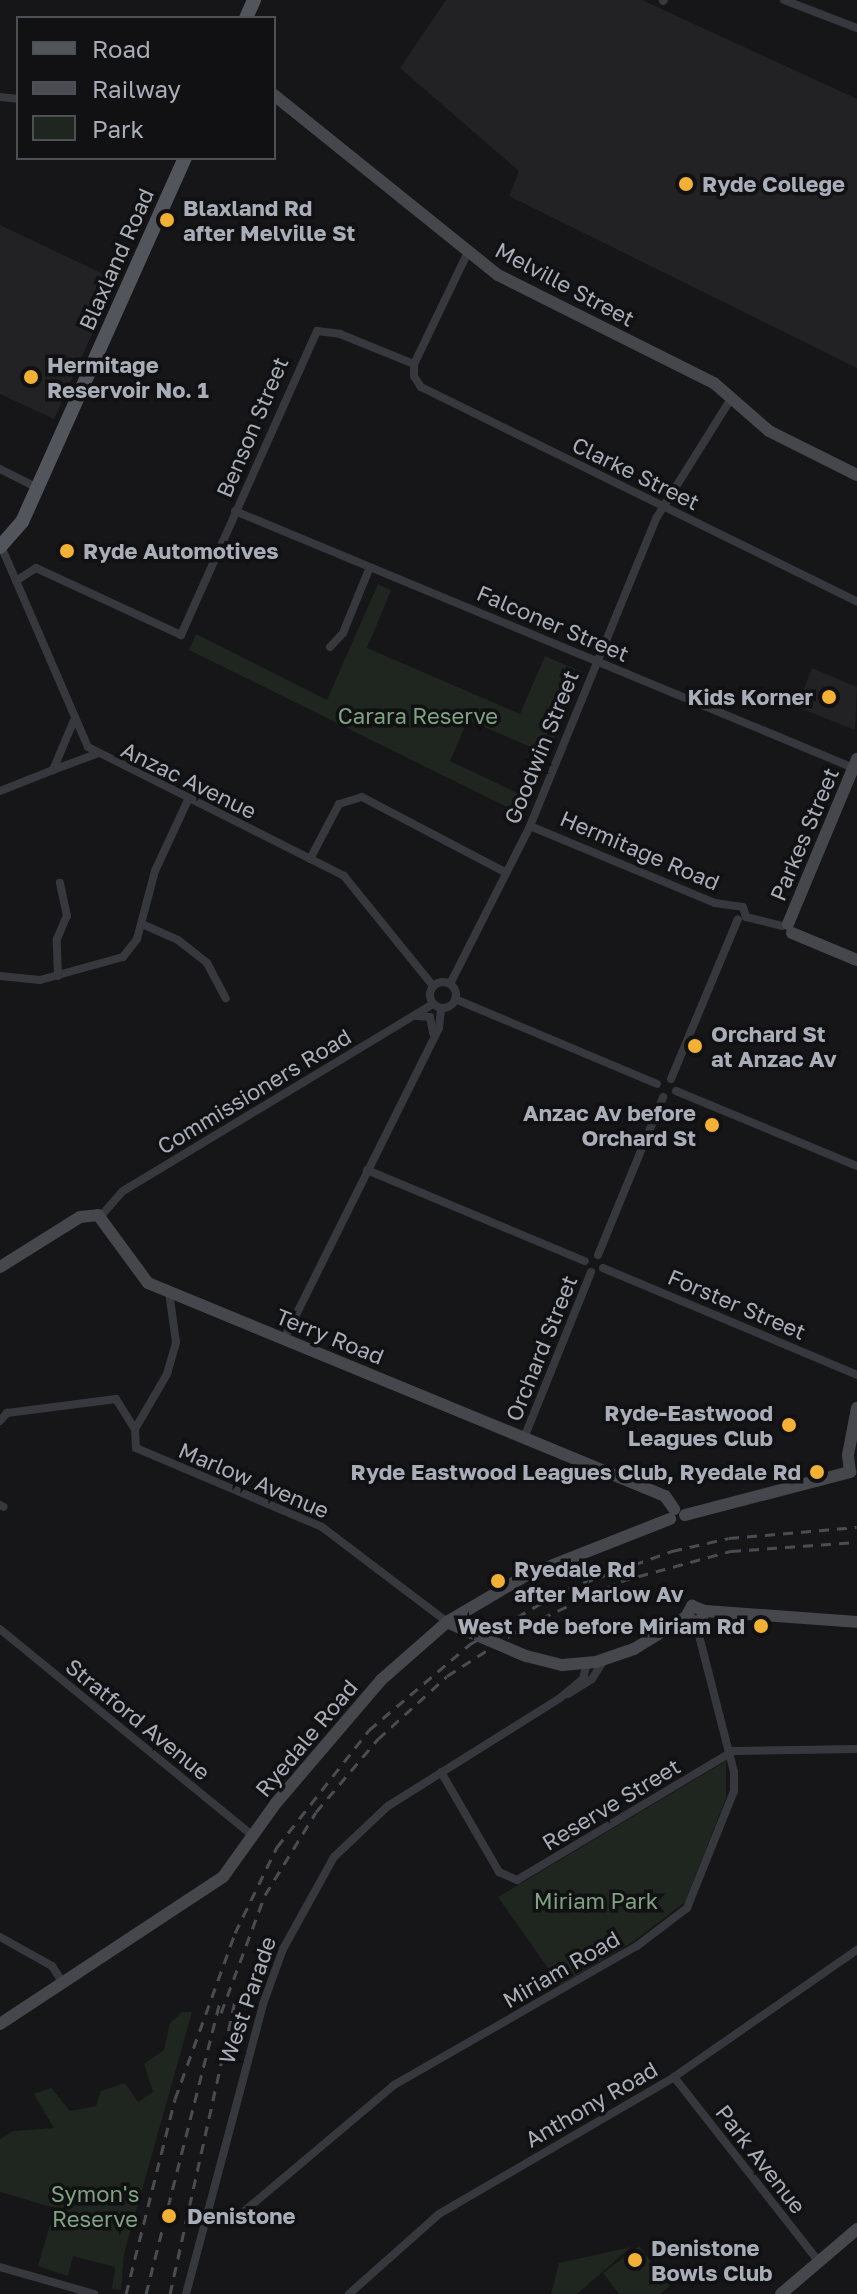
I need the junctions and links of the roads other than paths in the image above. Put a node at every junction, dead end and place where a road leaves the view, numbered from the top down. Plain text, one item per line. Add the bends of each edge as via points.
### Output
1 (784, 0) edge
2 (857, 28) edge
3 (276, 97) edge
4 (184, 160) edge
5 (468, 252) junction
6 (414, 364) junction
7 (732, 397) junction
8 (0, 469) edge
9 (857, 475) edge
10 (38, 488) junction
11 (664, 507) junction
12 (235, 511) junction
13 (1, 547) edge
14 (370, 567) junction
15 (16, 581) junction
16 (857, 602) edge
17 (330, 647) dead end
18 (596, 661) junction
19 (74, 720) junction
20 (96, 754) junction
21 (856, 765) edge
22 (53, 770) junction
23 (0, 791) edge
24 (188, 800) junction
25 (530, 826) junction
26 (310, 859) junction
27 (505, 872) junction
28 (60, 883) dead end
29 (740, 915) junction
30 (142, 924) junction
31 (787, 928) junction
32 (857, 960) edge
33 (0, 976) edge
34 (58, 976) junction
35 (450, 984) junction
36 (433, 986) junction
37 (226, 998) dead end
38 (455, 999) junction
39 (437, 1006) junction
40 (416, 1016) junction
41 (429, 1045) junction
42 (671, 1079) junction
43 (657, 1084) junction
44 (676, 1091) junction
45 (663, 1097) junction
46 (857, 1166) edge
47 (367, 1170) junction
48 (101, 1216) junction
49 (598, 1255) junction
50 (585, 1261) junction
51 (0, 1267) edge
52 (603, 1268) junction
53 (591, 1272) junction
54 (169, 1292) junction
55 (284, 1339) junction
56 (857, 1375) edge
57 (857, 1408) edge
58 (0, 1421) edge
59 (135, 1429) junction
60 (524, 1438) junction
61 (854, 1471) edge
62 (676, 1515) junction
63 (471, 1606) junction
64 (691, 1621) junction
65 (447, 1622) junction
66 (857, 1622) edge
67 (0, 1629) edge
68 (472, 1633) junction
69 (596, 1662) junction
70 (560, 1698) junction
71 (857, 1749) edge
72 (728, 1752) junction
73 (441, 1772) junction
74 (254, 1837) junction
75 (0, 1937) edge
76 (857, 1950) edge
77 (63, 1983) junction
78 (0, 2024) edge
79 (674, 2077) junction
80 (209, 2221) junction
81 (857, 2229) edge
82 (821, 2263) junction
83 (0, 2267) edge
84 (94, 2294) edge
85 (186, 2294) edge
86 (349, 2294) edge
87 (781, 2294) edge

1 - 2 street
3 - 5 street, Melville Street
4 - 10 main road, Blaxland Road
5 - 6 street
5 - 7 street, Melville Street via 498,275 714,383
6 - 11 street, Clarke Street via 421,387
6 - 12 street, Benson Street via 340,334 317,331
7 - 9 street, Melville Street via 769,431
7 - 11 street, Goodwin Street
8 - 10 street
10 - 13 main road, Blaxland Road via 22,522
11 - 16 street, Clarke Street
11 - 18 street, Goodwin Street
12 - 14 street, Falconer Street
12 - 15 street, Benson Street via 181,635 36,568
13 - 15 street, Anzac Avenue
14 - 17 street via 343,633
14 - 18 street, Falconer Street
15 - 19 street, Anzac Avenue
18 - 21 street, Falconer Street
18 - 25 street, Goodwin Street
19 - 20 street, Anzac Avenue
19 - 22 street
20 - 22 street
20 - 24 street, Anzac Avenue
21 - 31 street, Parkes Street
22 - 23 street
24 - 26 street, Anzac Avenue
24 - 30 street via 155,871
25 - 27 street, Goodwin Street
25 - 29 street, Hermitage Road
26 - 27 street via 339,804 362,797
26 - 36 street, Anzac Avenue via 354,882
27 - 35 street, Goodwin Street
28 - 34 street via 67,916 57,939
29 - 31 street, Hermitage Road
29 - 42 street
30 - 34 street via 123,957
30 - 37 street via 178,940 207,963
31 - 32 street, Hermitage Road
33 - 34 street
35 - 36 street
35 - 38 street
36 - 39 street
38 - 39 street, Commissioners Road
38 - 43 street
39 - 40 street, Commissioners Road
39 - 41 street via 439,1028
40 - 41 street via 427,1015 434,1022
40 - 48 street, Commissioners Road via 123,1191
41 - 47 street
42 - 43 street
42 - 44 street
43 - 45 street
44 - 45 street
44 - 46 street
45 - 49 street, Orchard Street
47 - 50 street
47 - 55 street
48 - 51 street via 80,1217
48 - 54 street, Terry Road via 138,1273
49 - 50 street
49 - 52 street
50 - 53 street
52 - 53 street
52 - 56 street, Forster Street
53 - 60 street, Orchard Street
54 - 55 street, Terry Road
54 - 59 street via 176,1342 167,1374
55 - 60 street, Terry Road
57 - 61 street
58 - 59 street, Marlow Avenue via 7,1413 106,1396 126,1410
59 - 65 street, Marlow Avenue via 136,1448 322,1527
60 - 62 street, Terry Road via 665,1496
61 - 62 street, Ryedale Road
62 - 63 street, Ryedale Road via 556,1562
63 - 65 street, Ryedale Road
63 - 68 street
64 - 66 street, West Parade via 692,1606
64 - 69 street, West Parade
64 - 72 street, Miriam Road
65 - 68 street, Marlow Avenue
65 - 74 street, Ryedale Road via 381,1680 276,1803
67 - 74 street, Stratford Avenue
68 - 69 street, Marlow Avenue, bridge via 554,1664
69 - 70 street, West Parade
69 - 70 street, West Parade via 586,1685
70 - 73 street, West Parade
71 - 72 street, Reserve Street via 749,1747
72 - 73 street, Reserve Street via 517,1880 499,1872
72 - 80 street, Miriam Road via 734,1791 687,1908 637,1946 394,2085 235,2219
73 - 80 street, West Parade via 362,1826 334,1857 283,1949 245,2066
74 - 77 street, Ryedale Road via 210,1889
75 - 77 street via 52,1966
76 - 79 street, Anthony Road
77 - 78 street, Ryedale Road
79 - 82 street, Park Avenue
79 - 86 street, Anthony Road via 439,2214
80 - 85 street, West Parade
81 - 82 street
82 - 87 street
83 - 84 street

